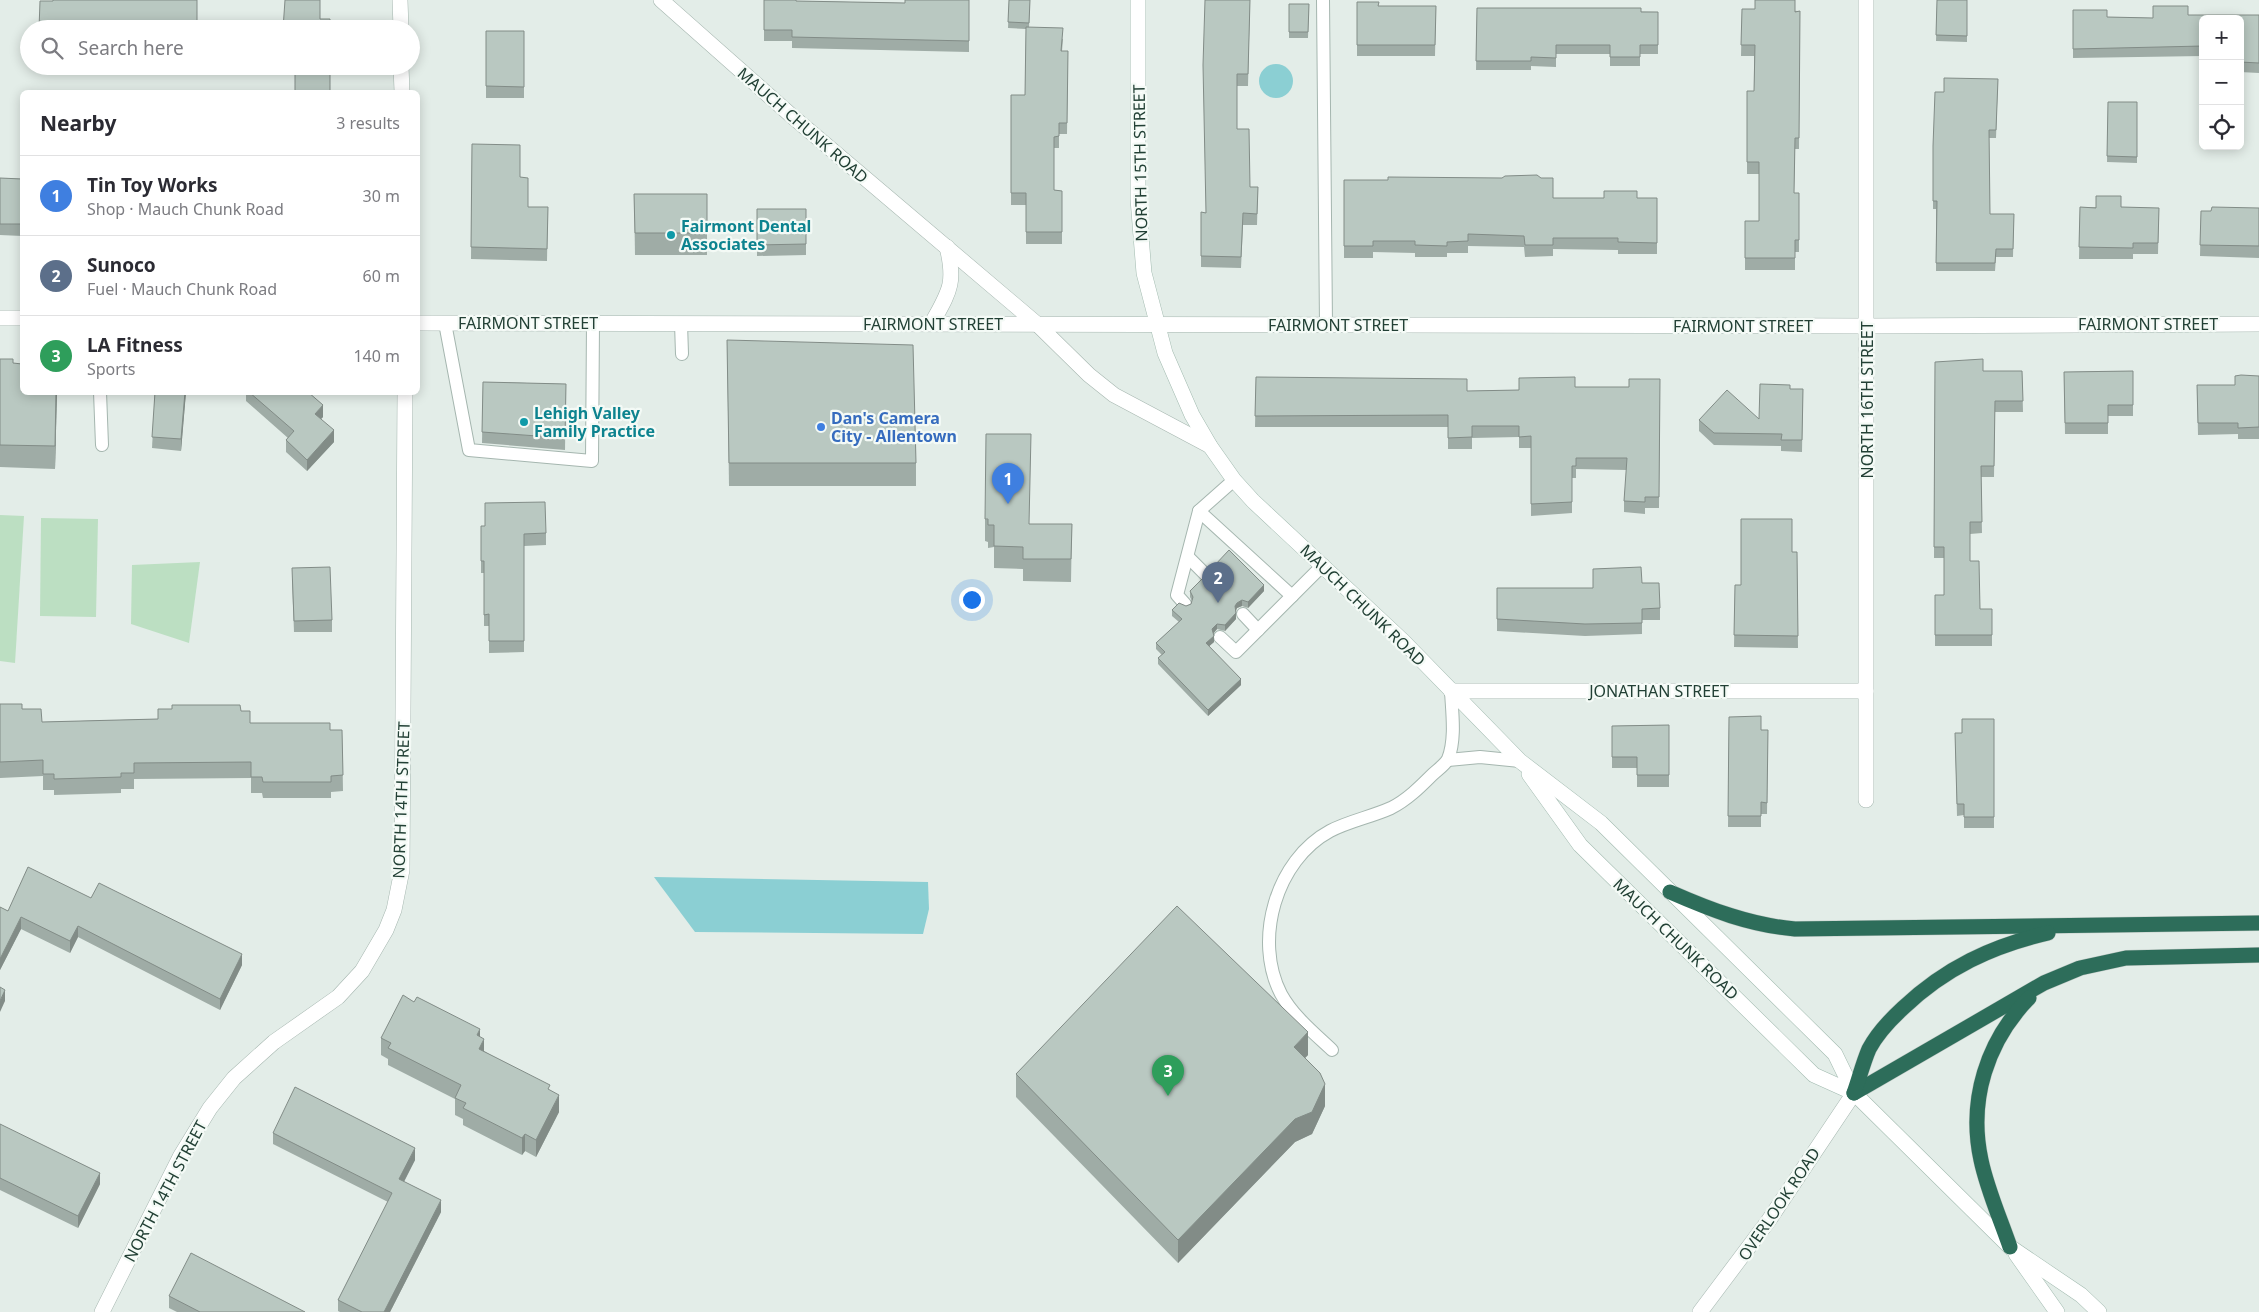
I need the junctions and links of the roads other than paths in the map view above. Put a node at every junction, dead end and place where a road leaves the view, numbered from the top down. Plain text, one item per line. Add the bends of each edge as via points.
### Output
1 (400, 0) edge
2 (661, 0) edge
3 (1138, 0) edge
4 (1323, 0) edge
5 (1866, 0) edge
6 (401, 20) edge
7 (401, 75) edge
8 (402, 90) edge
9 (947, 247) junction
10 (0, 318) edge
11 (20, 318) edge
12 (420, 323) edge
13 (445, 323) junction
14 (593, 323) junction
15 (681, 323) junction
16 (932, 323) junction
17 (1037, 324) junction
18 (1156, 324) junction
19 (2259, 324) edge
20 (1326, 325) junction
21 (1867, 326) junction
22 (682, 354) dead end
23 (100, 395) edge
24 (405, 395) edge
25 (102, 445) dead end
26 (1210, 446) junction
27 (1234, 480) junction
28 (1199, 511) junction
29 (1188, 557) junction
30 (1323, 565) junction
31 (1209, 578) edge
32 (1292, 596) junction
33 (1185, 604) edge
34 (1243, 614) dead end
35 (1258, 630) junction
36 (1220, 637) dead end
37 (1451, 691) junction
38 (1866, 691) junction
39 (1448, 760) junction
40 (1520, 761) junction
41 (1866, 800) dead end
42 (1670, 892) junction
43 (2259, 923) edge
44 (2076, 926) junction
45 (2259, 955) edge
46 (2044, 983) junction
47 (1332, 1050) dead end
48 (1854, 1093) junction
49 (2010, 1247) junction
50 (102, 1312) edge
51 (1700, 1312) edge
52 (2056, 1312) edge
53 (2099, 1312) edge

1 - 6 street
2 - 9 street, MAUCH CHUNK ROAD
3 - 18 street, NORTH 15TH STREET via 1138,199 1144,273
4 - 20 lane
5 - 21 street, NORTH 16TH STREET
7 - 8 street
9 - 16 street via 952,270 950,287
9 - 17 street, MAUCH CHUNK ROAD
10 - 11 street
12 - 13 street, FAIRMONT STREET
13 - 14 street, FAIRMONT STREET
13 - 14 lane via 469,450 592,461
14 - 15 street, FAIRMONT STREET
15 - 16 street, FAIRMONT STREET
15 - 22 lane
16 - 17 street, FAIRMONT STREET
17 - 18 street, FAIRMONT STREET
17 - 26 street, MAUCH CHUNK ROAD via 1114,395
18 - 20 street, FAIRMONT STREET
18 - 26 street, MAUCH CHUNK ROAD via 1177,383
19 - 21 street, FAIRMONT STREET
20 - 21 street, FAIRMONT STREET
21 - 38 street, NORTH 16TH STREET
23 - 25 lane
24 - 50 street, NORTH 14TH STREET via 402,870 394,910 362,972 338,997 274,1042 234,1078 210,1108 180,1157
26 - 27 street, MAUCH CHUNK ROAD
27 - 28 lane
27 - 30 street, MAUCH CHUNK ROAD
28 - 29 lane
28 - 32 lane
29 - 31 lane
29 - 33 lane via 1177,595
30 - 32 lane
30 - 37 street, MAUCH CHUNK ROAD
32 - 35 lane
34 - 35 lane
35 - 36 lane via 1236,652
37 - 38 street, JONATHAN STREET
37 - 39 lane via 1452,730
37 - 40 street, MAUCH CHUNK ROAD
38 - 41 street, NORTH 16TH STREET
39 - 40 lane via 1480,757
39 - 47 lane via 1406,799 1329,831 1313,843 1288,872 1280,890 1268,934 1273,976 1291,1010
40 - 42 street, MAUCH CHUNK ROAD via 1601,823
40 - 48 street, MAUCH CHUNK ROAD via 1580,845 1814,1075
42 - 44 highway via 1728,916 1772,927 1818,930
42 - 48 street, MAUCH CHUNK ROAD via 1836,1054
43 - 44 highway
44 - 48 highway via 2004,945 1955,966 1935,980 1882,1030 1870,1049
45 - 46 highway via 2126,958 2080,968
46 - 48 highway
46 - 49 highway via 2019,1009 1994,1047 1981,1083 1976,1115 1981,1160
48 - 49 street, MAUCH CHUNK ROAD
48 - 51 street, OVERLOOK ROAD via 1769,1220
49 - 52 street, MAUCH CHUNK ROAD
49 - 53 street, MAUCH CHUNK ROAD via 2081,1295

